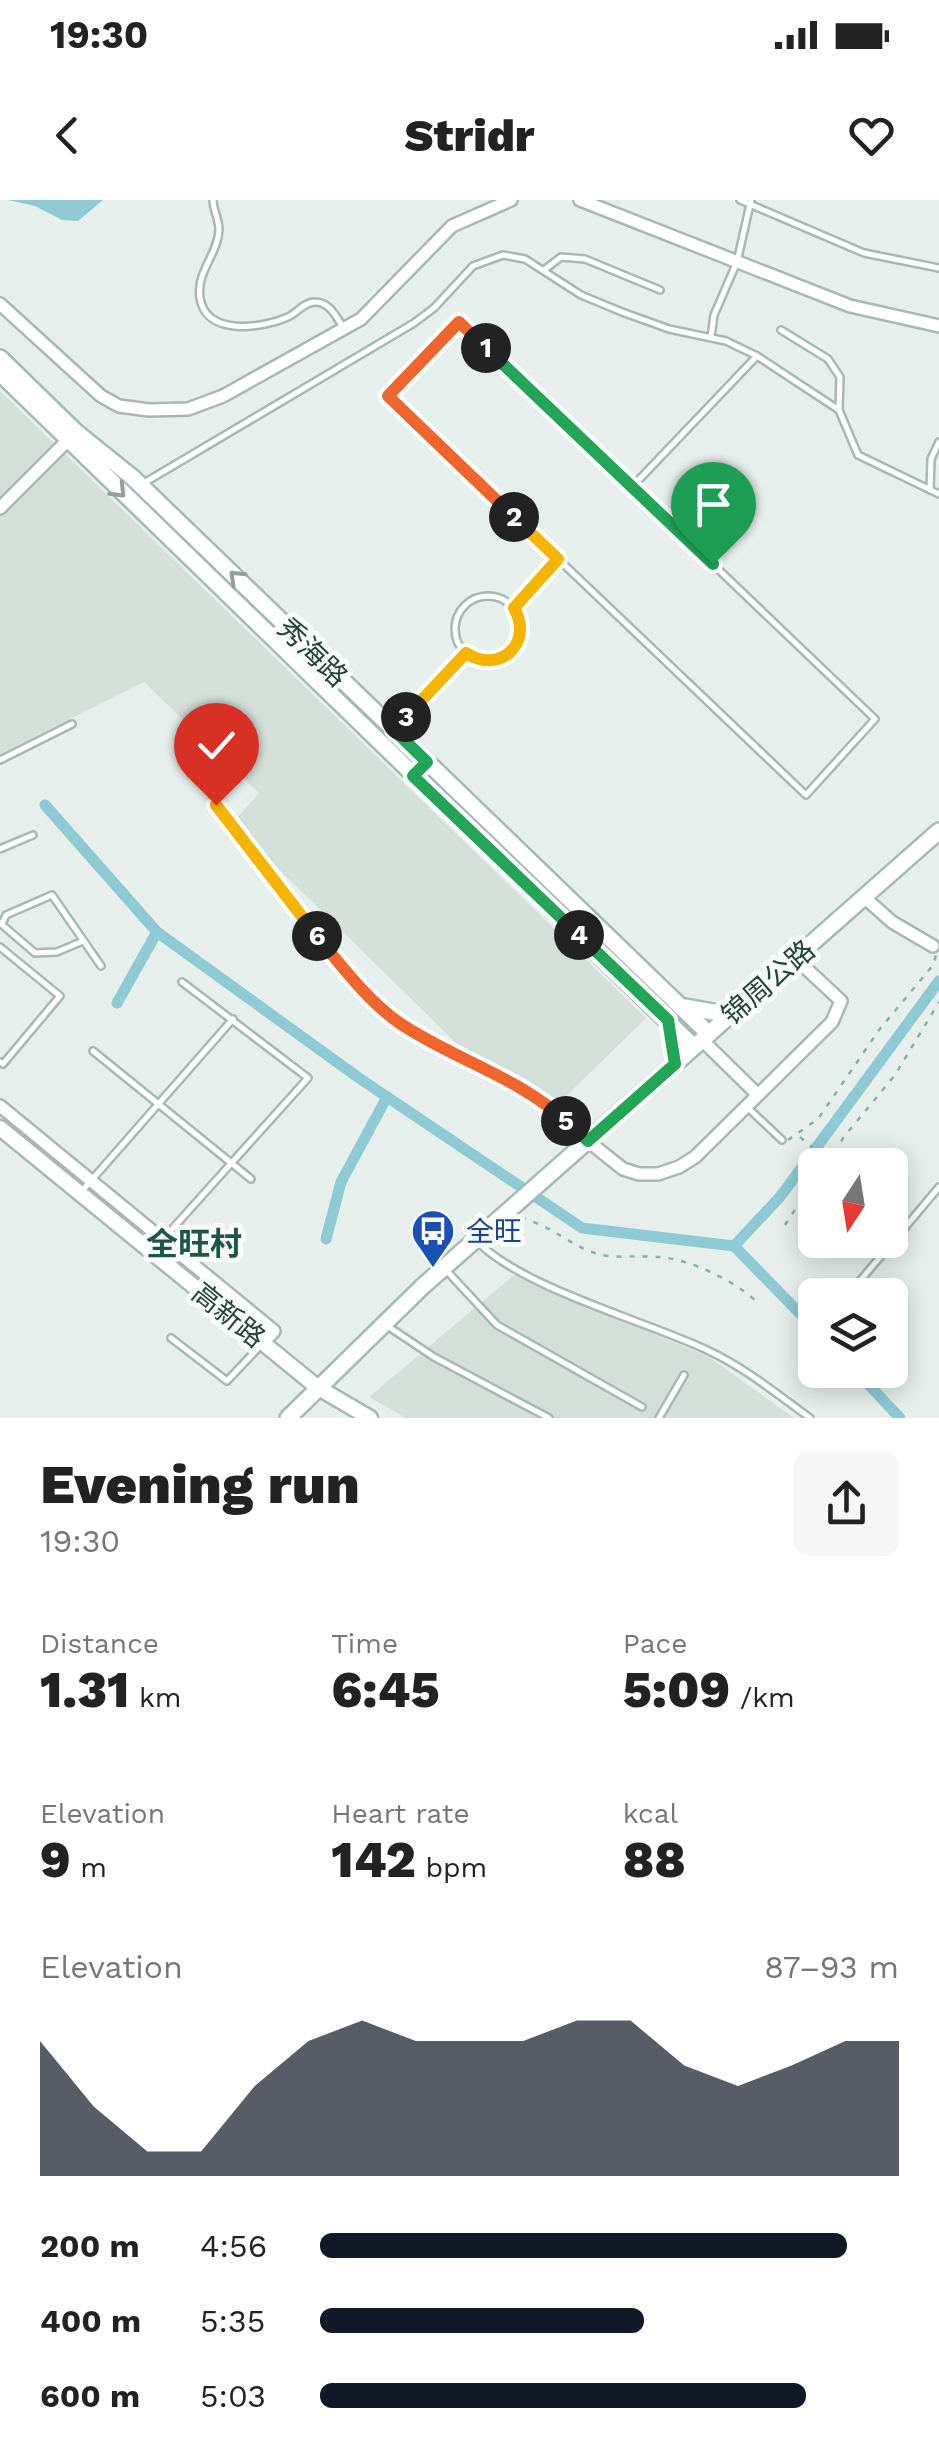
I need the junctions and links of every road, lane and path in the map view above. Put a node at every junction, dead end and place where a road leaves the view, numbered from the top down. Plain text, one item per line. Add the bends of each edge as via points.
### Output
1 (213, 200) edge
2 (512, 200) edge
3 (580, 200) edge
4 (740, 200) edge
5 (750, 202) edge
6 (737, 262) junction
7 (939, 268) edge
8 (544, 270) junction
9 (660, 290) dead end
10 (0, 304) edge
11 (939, 326) edge
12 (344, 329) junction
13 (781, 330) dead end
14 (711, 338) junction
15 (757, 356) junction
16 (0, 358) edge
17 (0, 373) edge
18 (839, 410) junction
19 (71, 436) junction
20 (939, 442) edge
21 (140, 485) junction
22 (632, 487) junction
23 (930, 490) junction
24 (939, 494) edge
25 (0, 508) edge
26 (558, 559) junction
27 (514, 608) junction
28 (466, 653) junction
29 (72, 724) dead end
30 (394, 730) junction
31 (191, 746) dead end
32 (0, 760) edge
33 (427, 762) junction
34 (413, 776) junction
35 (939, 831) edge
36 (33, 836) dead end
37 (0, 849) edge
38 (864, 897) junction
39 (1, 923) edge
40 (83, 941) junction
41 (933, 946) joint
42 (0, 948) edge
43 (795, 958) junction
44 (101, 966) dead end
45 (182, 982) dead end
46 (939, 1002) edge
47 (677, 1004) junction
48 (730, 1015) junction
49 (234, 1020) junction
50 (668, 1020) junction
51 (701, 1041) junction
52 (93, 1051) dead end
53 (0, 1062) edge
54 (675, 1064) junction
55 (758, 1095) junction
56 (159, 1104) junction
57 (0, 1106) edge
58 (746, 1107) junction
59 (0, 1128) edge
60 (799, 1136) junction
61 (782, 1140) joint
62 (588, 1141) junction
63 (813, 1148) edge
64 (839, 1148) edge
65 (232, 1163) junction
66 (251, 1179) dead end
67 (92, 1180) junction
68 (939, 1188) edge
69 (80, 1194) junction
70 (798, 1205) edge
71 (508, 1211) junction
72 (908, 1224) edge
73 (785, 1225) dead end
74 (164, 1238) junction
75 (476, 1240) junction
76 (880, 1258) edge
77 (444, 1268) junction
78 (862, 1278) edge
79 (757, 1302) dead end
80 (382, 1322) junction
81 (172, 1338) dead end
82 (263, 1343) junction
83 (684, 1376) dead end
84 (317, 1387) junction
85 (642, 1407) dead end
86 (288, 1418) edge
87 (370, 1418) edge
88 (549, 1418) edge
89 (659, 1418) edge
90 (810, 1418) edge

1 - 12 lane via 219,231 200,299 208,314 245,327 292,316 317,302
2 - 12 street via 452,226 383,301
3 - 6 street
4 - 5 lane
5 - 6 lane
5 - 7 lane via 864,252
6 - 11 street via 850,306
6 - 14 lane
8 - 9 lane via 561,257 586,258
8 - 14 lane via 622,312
8 - 21 lane via 503,256 473,266 414,323
10 - 12 street via 101,396 150,410 188,409 224,396
13 - 18 lane via 828,360 840,377
14 - 15 lane
15 - 18 lane
15 - 22 lane
16 - 19 main road, 秀海路
17 - 19 main road, 秀海路
18 - 23 lane via 858,455
19 - 21 main road, 秀海路
19 - 25 street
19 -> 34 main road, 秀海路
20 - 23 lane
30 -> 21 main road, 秀海路
22 - 26 lane via 459,322 388,396
22 - 26 lane via 874,719 806,795
23 - 24 lane
26 - 27 lane
27 - 28 lane via 522,628 515,649 486,662
27 - 28 lane via 496,596 465,604 455,634
28 - 30 lane
29 - 32 lane
30 - 33 main road, 秀海路
31 - 62 lane via 238,838 393,1018 534,1096
33 - 34 street
33 - 47 main road, 秀海路
34 - 50 main road, 秀海路
35 - 38 main road, 锦周公路
36 - 37 lane
38 - 41 street
38 - 43 main road, 锦周公路
39 - 40 lane via 36,953
39 - 40 lane via 52,896
40 - 44 lane
41 - 60 path via 934,964
42 - 53 lane via 60,996
43 - 48 main road, 锦周公路
43 - 55 street via 841,1001 832,1022
45 - 49 lane
46 - 64 path
47 - 48 main road
47 - 51 main road, 秀海路
48 - 51 main road, 锦周公路
49 - 56 lane
49 - 65 lane via 308,1078
50 - 51 main road, 秀海路
50 - 54 main road
51 - 54 main road, 锦周公路
51 - 55 street
52 - 56 lane
54 - 62 main road, 锦周公路
55 - 58 street
56 - 65 lane
56 - 67 lane
57 - 67 street
58 - 61 lane
58 - 62 street via 695,1157 658,1174 623,1169
59 - 69 street, 高新路
60 - 61 path
60 - 63 path
62 - 71 main road, 锦周公路
65 - 66 lane
65 - 74 lane
67 - 69 lane
67 - 74 street
68 - 72 lane
69 - 82 street, 高新路
70 - 73 path
71 - 75 main road, 锦周公路
71 - 79 path via 602,1256 689,1264
74 - 82 street via 274,1331
75 - 77 main road, 锦周公路
75 - 90 lane via 507,1267 711,1352
76 - 78 lane
77 - 80 main road, 锦周公路
77 - 85 lane via 496,1324
80 - 84 main road, 锦周公路
80 - 88 lane via 434,1358
81 - 82 lane via 227,1381
82 - 84 street, 高新路
83 - 89 lane
84 - 86 main road, 锦周公路
84 - 87 street, 高新路

